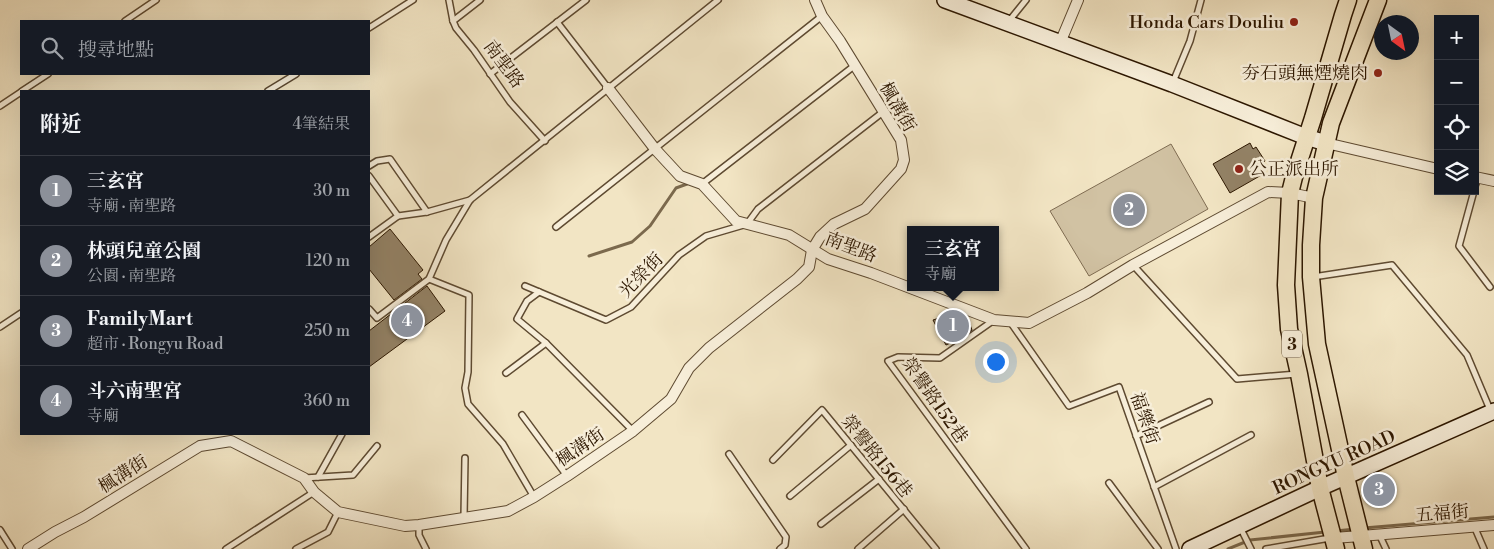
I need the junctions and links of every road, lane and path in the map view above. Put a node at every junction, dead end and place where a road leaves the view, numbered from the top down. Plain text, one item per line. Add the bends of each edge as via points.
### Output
1 (156, 0) edge
2 (414, 0) edge
3 (449, 0) edge
4 (480, 0) edge
5 (586, 0) edge
6 (718, 0) edge
7 (815, 0) edge
8 (945, 0) edge
9 (1026, 0) edge
10 (1078, 0) edge
11 (1201, 0) edge
12 (1348, 0) edge
13 (1378, 0) edge
14 (822, 16) junction
15 (126, 20) edge
16 (453, 21) junction
17 (557, 22) junction
18 (1006, 24) junction
19 (370, 27) edge
20 (1060, 43) junction
21 (854, 66) junction
22 (490, 74) junction
23 (47, 75) edge
24 (294, 75) edge
25 (1172, 84) junction
26 (608, 88) junction
27 (25, 90) edge
28 (270, 90) edge
29 (20, 93) edge
30 (0, 106) edge
31 (883, 112) junction
32 (1306, 137) junction
33 (544, 141) junction
34 (1326, 143) junction
35 (655, 149) junction
36 (370, 165) edge
37 (1434, 168) edge
38 (370, 177) edge
39 (1479, 181) edge
40 (1494, 181) edge
41 (702, 184) junction
42 (1290, 194) junction
43 (1473, 195) edge
44 (1314, 198) junction
45 (470, 200) junction
46 (427, 212) junction
47 (398, 216) junction
48 (747, 224) junction
49 (556, 227) dead end
50 (370, 237) edge
51 (812, 250) junction
52 (1133, 265) junction
53 (1312, 277) junction
54 (428, 279) junction
55 (525, 286) dead end
56 (907, 287) edge
57 (1490, 287) dead end
58 (918, 291) edge
59 (539, 292) junction
60 (370, 309) edge
61 (20, 314) edge
62 (994, 320) junction
63 (1010, 321) junction
64 (0, 327) edge
65 (546, 343) junction
66 (506, 373) dead end
67 (1299, 374) junction
68 (1209, 402) dead end
69 (1493, 411) edge
70 (522, 415) dead end
71 (633, 431) junction
72 (341, 435) edge
73 (1251, 435) dead end
74 (1136, 436) junction
75 (233, 438) edge
76 (851, 445) junction
77 (377, 446) dead end
78 (729, 454) dead end
79 (465, 458) dead end
80 (773, 460) dead end
81 (567, 476) junction
82 (318, 477) junction
83 (1346, 477) junction
84 (304, 478) junction
85 (879, 479) junction
86 (1109, 483) dead end
87 (1154, 487) junction
88 (1320, 488) junction
89 (314, 492) junction
90 (790, 496) dead end
91 (534, 497) junction
92 (904, 509) junction
93 (338, 512) junction
94 (464, 517) junction
95 (821, 524) dead end
96 (419, 525) junction
97 (1494, 525) edge
98 (1474, 526) junction
99 (1240, 527) junction
100 (0, 530) edge
101 (1379, 534) junction
102 (1334, 543) edge
103 (1362, 543) edge
104 (1212, 545) edge
105 (12, 549) edge
106 (28, 549) edge
107 (226, 549) edge
108 (296, 549) edge
109 (426, 549) edge
110 (780, 549) edge
111 (858, 549) edge
112 (936, 549) edge
113 (1026, 549) edge
114 (1158, 549) edge
115 (1176, 549) edge
116 (1190, 549) edge
117 (1251, 549) edge
118 (1266, 549) edge
119 (1386, 549) edge
120 (1484, 549) edge

1 - 15 lane
2 - 19 lane
3 - 16 lane, 南聖路
4 - 16 lane
5 - 17 lane
6 - 26 lane
7 - 14 street, 楓溝街
8 - 18 main road
9 - 18 lane
10 - 20 street
11 - 25 lane via 1190,41
12 - 32 main road, 3
13 - 34 main road, 3
14 - 21 street, 楓溝街
14 - 35 lane
16 - 22 lane, 南聖路
17 - 22 lane
17 - 26 lane
18 - 20 main road
20 - 25 main road
21 - 31 street, 楓溝街
21 - 41 lane
22 - 33 lane, 南聖路
23 - 27 lane
24 - 28 lane
25 - 32 main road
26 - 33 lane
26 - 35 street, 南聖路
29 - 30 lane
31 - 48 lane via 758,209
31 - 51 street, 楓溝街 via 901,140 904,160 901,169 865,209 834,224
32 - 34 main road
32 - 42 main road, 3
33 - 45 lane
34 - 37 street
34 - 44 main road, 3
35 - 41 street, 南聖路 via 680,176
35 - 49 lane
36 - 46 lane via 390,159
38 - 47 lane
39 - 40 street
41 - 48 street, 南聖路 via 736,221
42 - 44 street, 南聖路
42 - 52 street, 南聖路 via 1268,192
42 - 67 main road, 3 via 1286,285 1288,329
43 - 57 lane via 1459,246
44 - 53 main road, 3
45 - 46 lane
45 - 54 lane
46 - 47 lane
47 - 50 lane
48 - 51 street, 南聖路 via 789,235
48 - 59 lane, 光榮街 via 706,236 679,255 631,307 606,320
51 - 56 street, 南聖路 via 828,259
51 - 71 street, 楓溝街 via 809,267 709,348 689,368 671,399
52 - 63 street, 南聖路 via 1029,323
52 - 67 lane via 1238,379
53 - 69 lane via 1392,265 1467,355
53 - 83 main road, 3 via 1317,344
54 - 60 lane via 377,318
54 - 91 lane via 469,295 468,404 503,444
55 - 59 lane, 光榮街
58 - 62 street, 南聖路
59 - 65 lane via 527,301 517,319
61 - 64 lane
62 - 63 street, 南聖路
62 - 113 lane, 榮譽路152巷 via 940,358 898,357 888,361
63 - 74 lane, 福樂街 via 1069,406 1119,387
65 - 66 lane
65 - 71 lane
67 - 88 main road, 3
68 - 74 lane
69 - 83 main road, RONGYU ROAD
70 - 81 lane
71 - 81 street, 楓溝街
72 - 82 lane
73 - 87 lane
74 - 87 lane, 福樂街
75 - 84 street, 楓溝街
75 - 106 street, 楓溝街 via 200,446
76 - 80 lane, 榮譽路156巷 via 822,410
76 - 85 lane, 榮譽路156巷
76 - 90 lane
77 - 82 lane via 353,475
78 - 110 lane via 786,537 785,545
79 - 94 lane
81 - 91 street, 楓溝街
82 - 84 lane
83 - 88 main road, RONGYU ROAD
83 - 103 main road, 3
84 - 89 street, 楓溝街
85 - 92 lane, 榮譽路156巷
85 - 95 lane
86 - 114 lane
87 - 115 lane, 福樂街
88 - 99 main road, RONGYU ROAD
88 - 102 main road, 3
89 - 93 street, 楓溝街
89 - 107 lane
91 - 94 street, 楓溝街 via 508,511
92 - 111 lane
92 - 112 lane, 榮譽路156巷
93 - 96 street, 楓溝街 via 406,526
93 - 108 lane via 328,532
94 - 96 street, 楓溝街
96 - 109 lane via 419,535
97 - 98 street, 五福街
98 - 101 street, 五福街
98 - 120 lane
99 - 104 main road, RONGYU ROAD
99 - 117 lane
100 - 105 lane
101 - 103 street, 五福街
101 - 119 lane
102 - 103 street, 五福街
102 - 118 lane
104 - 116 main road, RONGYU ROAD

